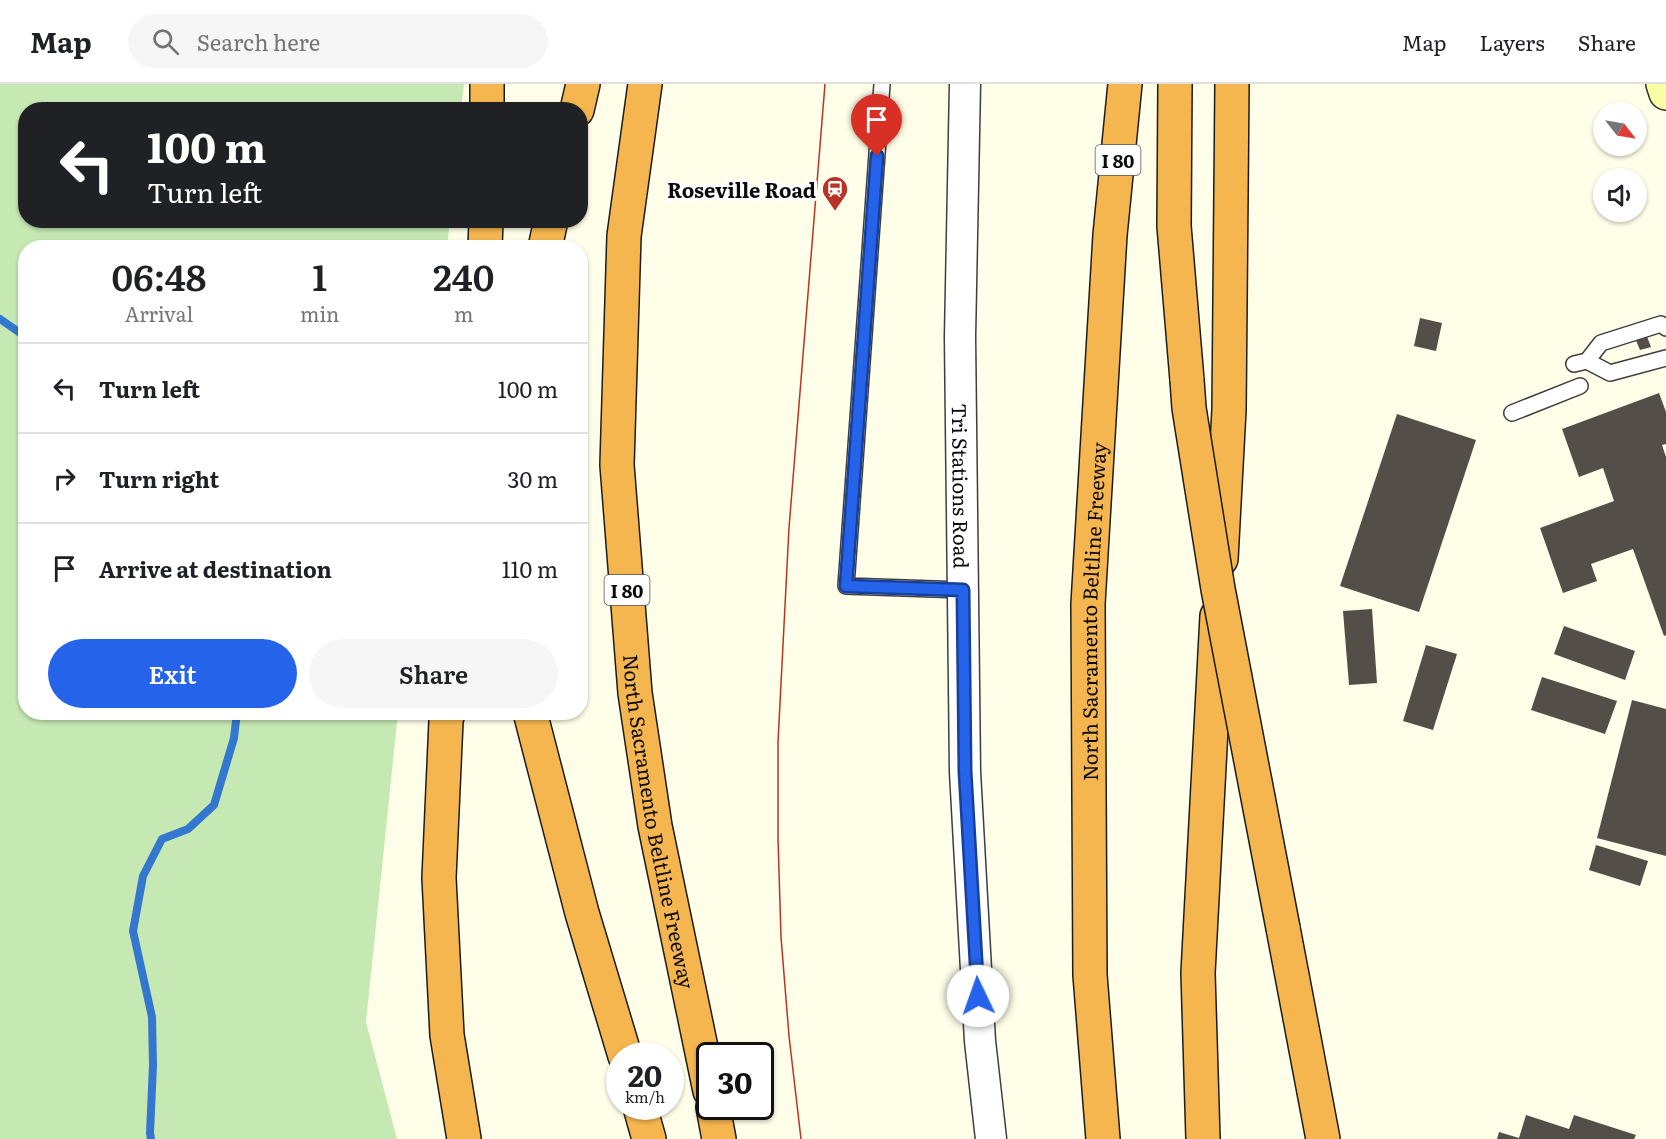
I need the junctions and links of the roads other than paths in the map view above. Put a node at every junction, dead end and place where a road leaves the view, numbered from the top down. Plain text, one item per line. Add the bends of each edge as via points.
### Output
1 (487, 84) edge
2 (583, 84) edge
3 (645, 84) edge
4 (882, 84) edge
5 (965, 84) edge
6 (1125, 84) edge
7 (1175, 84) edge
8 (1232, 84) edge
9 (1663, 84) edge
10 (1666, 93) edge
11 (487, 102) edge
12 (579, 102) edge
13 (1666, 328) edge
14 (1666, 358) edge
15 (1580, 386) dead end
16 (1512, 413) dead end
17 (963, 590) junction
18 (447, 720) edge
19 (533, 720) edge
20 (620, 1042) edge
21 (700, 1042) edge
22 (644, 1120) edge
23 (715, 1120) edge
24 (464, 1139) edge
25 (649, 1139) edge
26 (719, 1139) edge
27 (991, 1139) edge
28 (1103, 1139) edge
29 (1203, 1139) edge
30 (1323, 1139) edge

1 - 11 highway
2 - 12 highway
3 - 21 highway, North Sacramento Beltline Freeway / I 80 via 624,236 617,465 635,693 655,826
4 - 17 lane via 846,586
5 - 17 street, Tri Stations Road via 960,337
6 - 28 highway, North Sacramento Beltline Freeway / I 80 via 1110,235 1088,604 1090,975
7 - 30 highway, bridge via 1174,226 1189,408 1218,589
8 - 29 highway via 1228,410 1198,973
9 - 10 main road
13 - 14 lane via 1662,324 1600,342 1580,363 1610,373
15 - 16 lane
17 - 27 street, Tri Stations Road via 965,771 980,1041
18 - 24 highway via 439,878 447,1035
19 - 20 highway via 582,914
22 - 25 highway
23 - 26 highway

